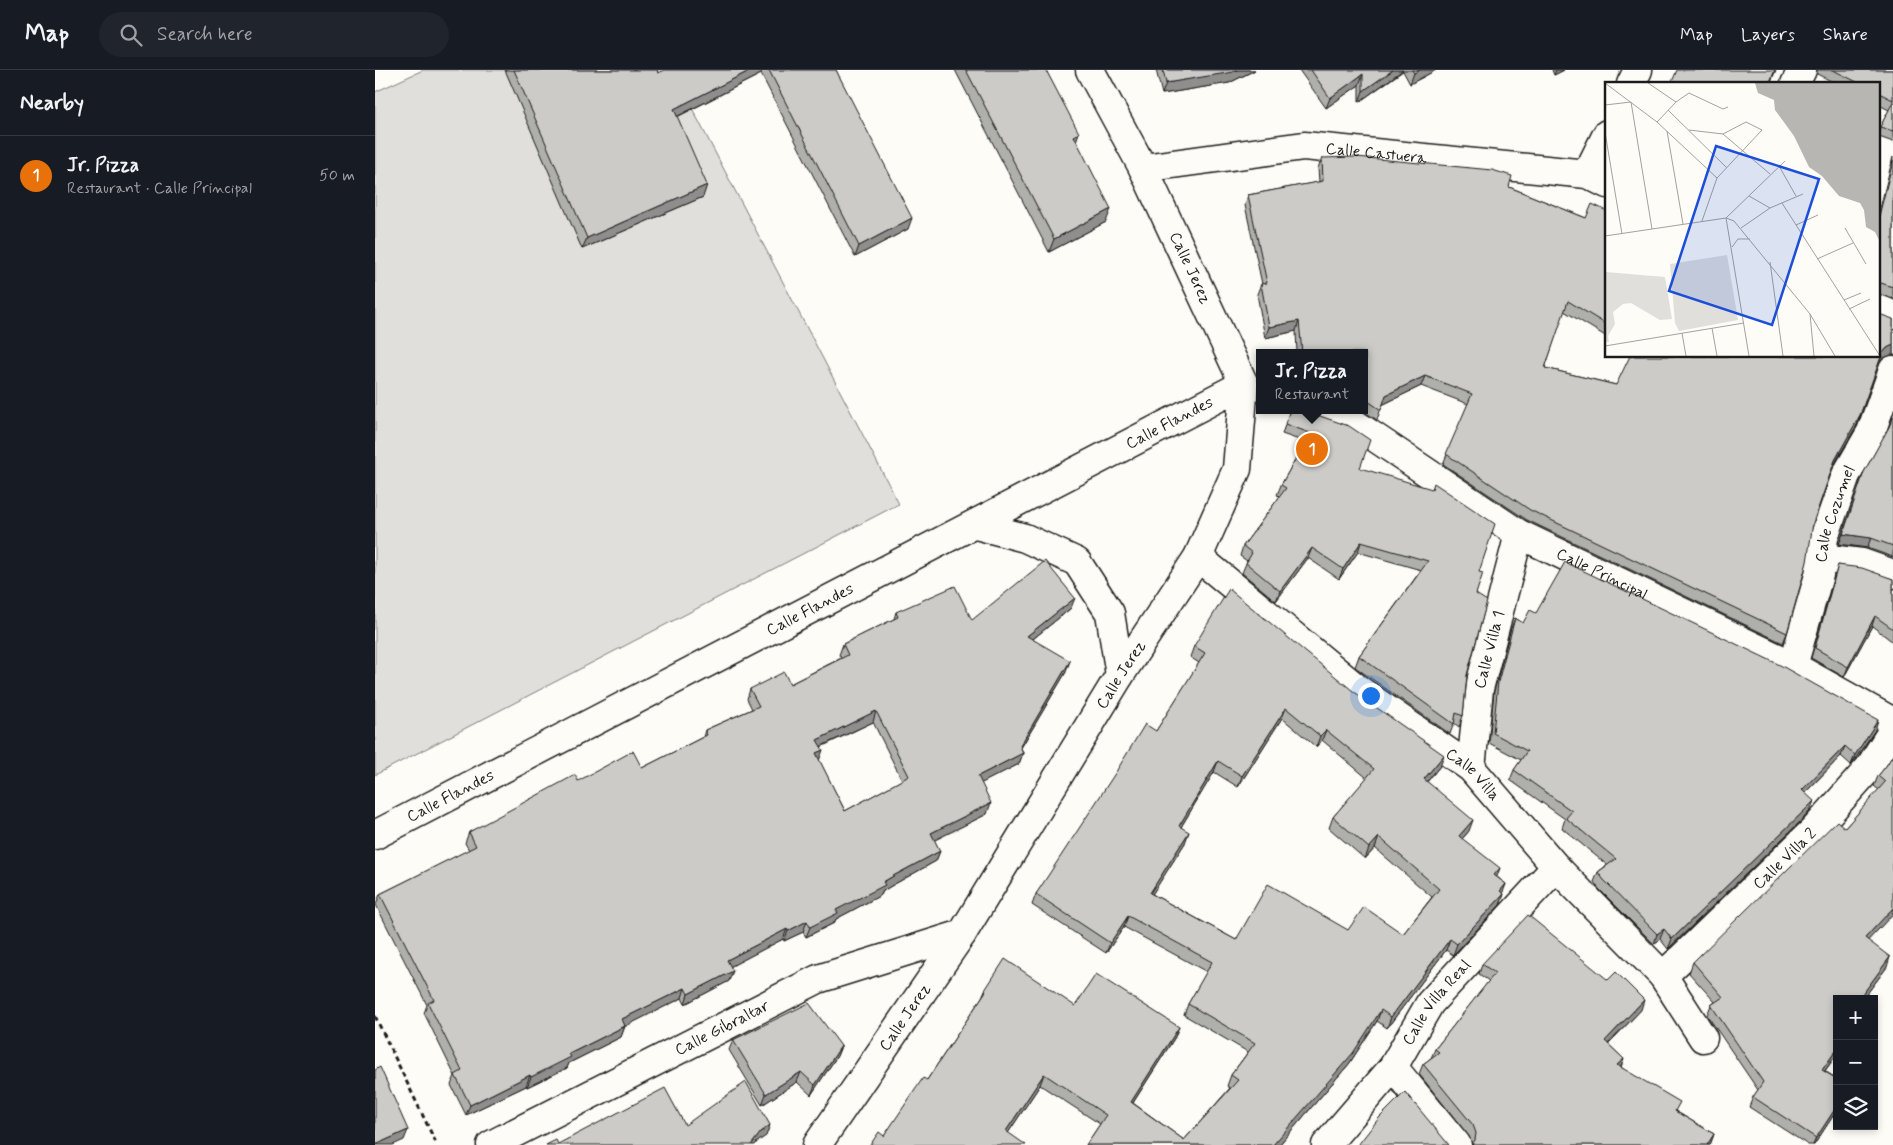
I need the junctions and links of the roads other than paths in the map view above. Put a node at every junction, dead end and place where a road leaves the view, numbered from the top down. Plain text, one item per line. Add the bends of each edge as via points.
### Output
1 (1090, 70) edge
2 (1638, 70) edge
3 (1802, 70) edge
4 (1632, 82) edge
5 (1796, 82) edge
6 (1605, 143) edge
7 (1143, 168) junction
8 (1597, 179) edge
9 (1881, 310) edge
10 (1893, 315) edge
11 (1893, 370) edge
12 (1252, 387) edge
13 (1330, 414) edge
14 (976, 525) junction
15 (1519, 534) junction
16 (1198, 557) junction
17 (1821, 558) junction
18 (1893, 574) edge
19 (1793, 666) junction
20 (1120, 675) junction
21 (1893, 722) edge
22 (1893, 730) edge
23 (1471, 768) junction
24 (375, 835) edge
25 (1556, 867) junction
26 (962, 934) junction
27 (1663, 976) junction
28 (1703, 1038) dead end
29 (1393, 1067) junction
30 (491, 1145) edge
31 (817, 1145) edge
32 (1326, 1145) edge
33 (1457, 1145) edge

1 - 7 street, Calle Jerez
2 - 4 street
3 - 5 street
6 - 8 street
7 - 8 street, Calle Castuera via 1304,146
7 - 12 street, Calle Jerez
9 - 10 street
11 - 17 street, Calle Cozumel via 1871,432 1846,475 1824,538
12 - 14 street, Calle Flandes
12 - 16 street, Calle Jerez via 1237,469
13 - 15 street, Calle Principal via 1352,422
14 - 20 street via 1025,538 1077,562 1110,613
14 - 24 street, Calle Flandes
15 - 19 street, Calle Principal
15 - 23 street, Calle Villa 1 via 1479,689
16 - 20 street, Calle Jerez
16 - 23 street, Calle Villa via 1359,690
17 - 18 street via 1862,563
17 - 19 street, Calle Cozumel
19 - 21 street, Calle Principal
20 - 26 street, Calle Jerez
22 - 27 street, Calle Villa 2 via 1869,768 1814,830
23 - 25 street, Calle Villa
25 - 27 street, Calle Villa
25 - 29 street, Calle Villa Real via 1430,1003
26 - 30 street, Calle Gibraltar via 819,980
26 - 31 street, Calle Jerez
27 - 28 street, Calle Villa
29 - 32 street, Calle Villa Real
29 - 33 street

